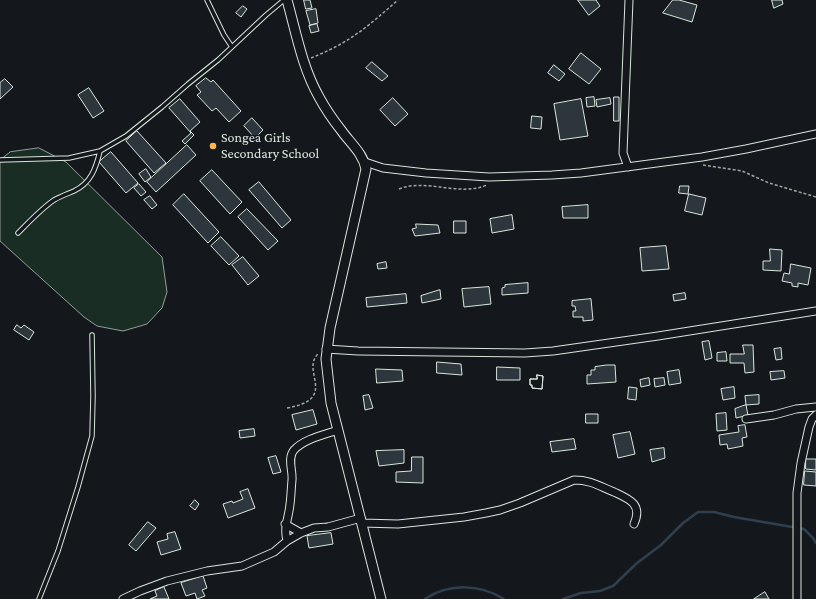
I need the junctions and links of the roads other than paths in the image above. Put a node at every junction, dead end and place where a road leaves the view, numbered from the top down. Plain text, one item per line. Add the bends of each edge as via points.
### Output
1 (207, 0) edge
2 (286, 0) edge
3 (629, 0) edge
4 (232, 47) junction
5 (816, 134) edge
6 (100, 151) junction
7 (0, 160) edge
8 (365, 162) junction
9 (628, 167) junction
10 (18, 233) dead end
11 (816, 312) edge
12 (92, 335) dead end
13 (326, 350) junction
14 (816, 407) edge
15 (816, 415) edge
16 (746, 420) dead end
17 (338, 430) junction
18 (361, 520) junction
19 (286, 524) junction
20 (634, 524) dead end
21 (301, 533) junction
22 (287, 540) junction
23 (39, 599) edge
24 (123, 599) edge
25 (381, 599) edge
26 (797, 599) edge

1 - 4 lane
2 - 4 lane
2 - 8 street via 309,77 319,97
3 - 9 street via 623,153
4 - 6 lane via 162,108 126,136
5 - 9 street via 702,157
6 - 7 lane via 69,158
6 - 10 lane via 91,178 82,187 60,196
8 - 9 street via 383,168 489,177 581,173
8 - 13 street via 365,176
11 - 13 street via 553,351 518,353
12 - 23 lane via 92,436 58,551
13 - 17 street via 326,371
14 - 16 street
15 - 26 street via 812,419 801,463 797,493
17 - 18 street
17 - 19 street via 301,443 293,451
18 - 20 street via 398,524 464,517 500,510 574,480 582,480 601,485 630,499 636,508
18 - 21 street via 314,528
18 - 25 street
19 - 21 street
19 - 22 street
21 - 22 street
22 - 24 street via 274,552 242,566 167,581

